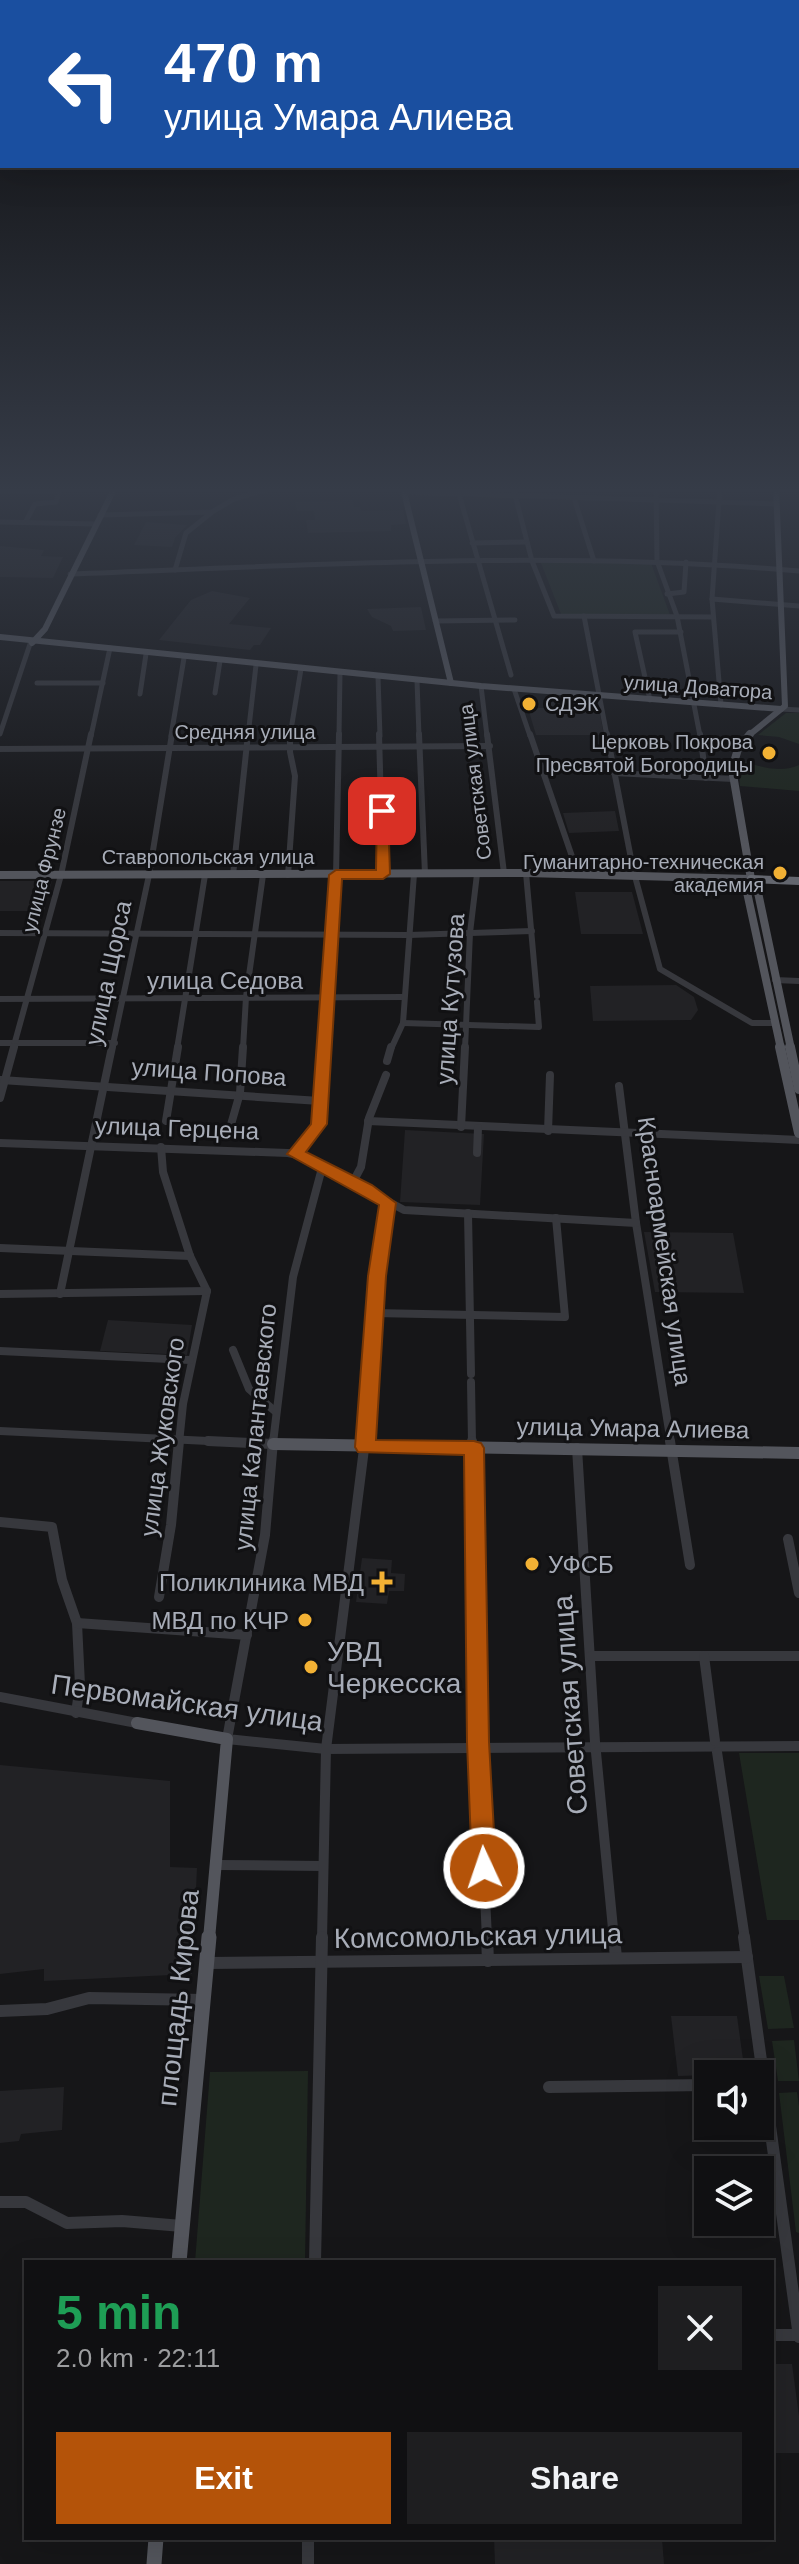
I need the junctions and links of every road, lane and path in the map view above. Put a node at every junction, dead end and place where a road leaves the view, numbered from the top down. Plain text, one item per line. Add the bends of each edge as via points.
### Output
1 (52, 607) edge
2 (431, 607) edge
3 (491, 607) edge
4 (550, 607) edge
5 (673, 607) edge
6 (712, 607) edge
7 (782, 607) edge
8 (584, 616) junction
9 (677, 616) junction
10 (713, 617) junction
11 (495, 620) junction
12 (515, 620) dead end
13 (435, 621) junction
14 (681, 632) junction
15 (0, 637) edge
16 (32, 641) junction
17 (110, 649) junction
18 (146, 654) junction
19 (184, 658) junction
20 (220, 661) junction
21 (256, 665) junction
22 (301, 669) junction
23 (445, 672) dead end
24 (340, 673) junction
25 (511, 675) dead end
26 (378, 677) junction
27 (417, 681) junction
28 (449, 682) junction
29 (37, 683) dead end
30 (103, 683) junction
31 (481, 686) junction
32 (514, 689) junction
33 (215, 693) dead end
34 (140, 694) dead end
35 (598, 695) junction
36 (650, 700) junction
37 (696, 703) junction
38 (721, 705) junction
39 (781, 709) junction
40 (799, 710) edge
41 (0, 734) edge
42 (490, 746) junction
43 (247, 747) junction
44 (290, 747) junction
45 (338, 747) junction
46 (421, 747) junction
47 (88, 748) junction
48 (169, 748) junction
49 (381, 748) junction
50 (0, 749) edge
51 (614, 773) junction
52 (706, 778) junction
53 (733, 779) junction
54 (504, 873) junction
55 (526, 873) junction
56 (383, 874) junction
57 (414, 874) junction
58 (425, 874) junction
59 (477, 874) junction
60 (578, 874) junction
61 (0, 875) edge
62 (61, 875) junction
63 (149, 875) junction
64 (205, 875) junction
65 (233, 875) junction
66 (263, 875) junction
67 (288, 875) junction
68 (336, 875) junction
69 (634, 876) junction
70 (751, 879) junction
71 (799, 881) edge
72 (532, 931) junction
73 (0, 933) edge
74 (470, 933) junction
75 (45, 934) junction
76 (136, 934) junction
77 (195, 934) junction
78 (253, 935) junction
79 (331, 935) junction
80 (409, 935) junction
81 (775, 980) junction
82 (799, 981) edge
83 (246, 997) junction
84 (328, 997) junction
85 (403, 997) junction
86 (124, 998) junction
87 (186, 998) junction
88 (0, 999) edge
89 (27, 1000) junction
90 (403, 1023) junction
91 (776, 1023) junction
92 (464, 1026) junction
93 (0, 1043) edge
94 (16, 1043) junction
95 (115, 1043) junction
96 (387, 1061) dead end
97 (797, 1073) edge
98 (386, 1075) dead end
99 (550, 1075) dead end
100 (3, 1080) edge
101 (104, 1085) junction
102 (619, 1086) dead end
103 (171, 1089) junction
104 (799, 1089) edge
105 (240, 1093) junction
106 (0, 1098) edge
107 (320, 1101) junction
108 (166, 1121) dead end
109 (368, 1121) junction
110 (461, 1127) junction
111 (230, 1128) dead end
112 (478, 1128) junction
113 (548, 1131) junction
114 (799, 1133) edge
115 (625, 1134) junction
116 (799, 1140) edge
117 (0, 1143) edge
118 (92, 1145) junction
119 (161, 1147) junction
120 (477, 1153) dead end
121 (296, 1154) junction
122 (322, 1168) junction
123 (353, 1182) junction
124 (388, 1203) junction
125 (468, 1213) junction
126 (556, 1218) junction
127 (636, 1223) junction
128 (0, 1248) edge
129 (68, 1253) junction
130 (190, 1256) junction
131 (207, 1291) junction
132 (0, 1294) edge
133 (60, 1294) junction
134 (374, 1313) junction
135 (471, 1315) junction
136 (233, 1350) dead end
137 (0, 1351) edge
138 (190, 1360) junction
139 (276, 1412) junction
140 (0, 1431) edge
141 (179, 1440) junction
142 (273, 1444) junction
143 (365, 1447) junction
144 (474, 1448) junction
145 (577, 1448) junction
146 (673, 1450) junction
147 (799, 1453) edge
148 (0, 1522) edge
149 (788, 1539) dead end
150 (690, 1565) dead end
151 (799, 1593) edge
152 (159, 1597) dead end
153 (77, 1623) junction
154 (247, 1635) junction
155 (591, 1656) junction
156 (704, 1656) junction
157 (799, 1656) edge
158 (0, 1697) edge
159 (76, 1713) junction
160 (137, 1723) joint
161 (227, 1739) junction
162 (595, 1745) junction
163 (799, 1746) edge
164 (478, 1747) junction
165 (326, 1749) junction
166 (217, 1865) junction
167 (323, 1866) junction
168 (747, 1957) junction
169 (616, 1958) junction
170 (488, 1961) junction
171 (209, 1963) junction
172 (320, 1963) junction
173 (204, 2000) junction
174 (0, 2011) edge
175 (760, 2060) edge
176 (694, 2085) edge
177 (549, 2087) dead end
178 (771, 2140) edge
179 (0, 2202) edge
180 (182, 2226) junction
181 (179, 2260) edge
182 (315, 2260) edge
183 (774, 2335) edge
184 (799, 2336) edge
185 (156, 2540) edge
186 (308, 2540) edge
187 (154, 2564) edge
188 (308, 2564) edge

1 - 16 main road
2 - 13 main road
3 - 11 street
4 - 8 street via 554,616
5 - 9 street
6 - 10 street
7 - 39 main road via 786,701
8 - 9 street
8 - 35 street
9 - 10 street
9 - 14 street
10 - 38 street
11 - 12 street
11 - 13 street
11 - 25 street
13 - 28 main road
14 - 36 street via 635,632
14 - 37 street
15 - 16 main road, улица Доватора
16 - 17 main road, улица Доватора
16 - 41 street
17 - 18 main road, улица Доватора
17 - 28 main road, улица Доватора
17 - 30 street, улица Фрунзе
18 - 19 main road, улица Доватора
18 - 34 street
19 - 20 main road, улица Доватора
19 - 48 street, улица Щорса
20 - 21 main road, улица Доватора
20 - 33 street
21 - 22 main road, улица Доватора
21 - 43 street
22 - 24 main road, улица Доватора
22 - 44 street
23 - 28 street
24 - 26 main road, улица Доватора
24 - 45 street
26 - 27 main road, улица Доватора
26 - 49 street
27 - 28 main road, улица Доватора
27 - 46 street
28 - 31 main road, улица Доватора
29 - 30 street
30 - 47 street, улица Фрунзе
31 - 32 main road, улица Доватора
31 - 42 street, Советская улица
32 - 35 main road, улица Доватора
32 - 60 street
35 - 36 main road, улица Доватора
35 - 51 street
36 - 37 main road, улица Доватора
37 - 38 main road, улица Доватора
37 - 52 street
38 - 39 main road, улица Доватора
39 - 40 street, улица Доватора
39 - 53 main road via 739,748
42 - 46 street, Средняя улица
42 - 54 street, Советская улица
43 - 44 street, Средняя улица
43 - 48 street, Средняя улица
43 - 65 street
44 - 45 street, Средняя улица
44 - 67 street via 289,767 295,776
45 - 49 street, Средняя улица
45 - 68 street
46 - 49 street, Средняя улица
46 - 58 street
47 - 48 street, Средняя улица
47 - 50 street, Средняя улица
47 - 62 street, улица Фрунзе
48 - 63 street, улица Щорса
49 - 56 street
51 - 52 street
51 - 69 street
52 - 53 street
53 - 70 main road
54 - 55 main road, Ставропольская улица
54 - 59 main road, Ставропольская улица
55 - 60 main road, Ставропольская улица
55 - 72 street, Советская улица
56 - 57 main road, Ставропольская улица
56 - 68 main road, Ставропольская улица
57 - 58 main road, Ставропольская улица
57 - 80 street
58 - 59 main road, Ставропольская улица
59 - 74 street, улица Кутузова
60 - 69 main road, Ставропольская улица
61 - 62 main road, Ставропольская улица
62 - 63 main road, Ставропольская улица
62 - 75 street, улица Фрунзе
63 - 64 main road, Ставропольская улица
63 - 76 street, улица Щорса
64 - 65 main road, Ставропольская улица
64 - 77 street
65 - 66 main road, Ставропольская улица
66 - 67 main road, Ставропольская улица
66 - 78 street
67 - 68 main road, Ставропольская улица
68 - 79 street
69 - 70 main road, Ставропольская улица
69 - 91 street via 660,969 752,1023
70 - 71 highway, Ставропольская улица
70 - 81 main road
70 - 91 main road via 745,883
72 - 74 street
72 - 92 street, Советская улица via 539,1027
73 - 75 street
74 - 80 street
74 - 92 street, улица Кутузова
75 - 76 street
75 - 89 street, улица Фрунзе
76 - 77 street
76 - 86 street, улица Щорса
77 - 78 street
77 - 87 street
78 - 79 street
78 - 83 street
79 - 80 street
79 - 84 street
80 - 85 street
81 - 82 street
81 - 97 main road
83 - 84 street, улица Седова
83 - 87 street, улица Седова
83 - 105 street
84 - 85 street, улица Седова
84 - 107 street
85 - 90 street
86 - 87 street, улица Седова
86 - 89 street, улица Седова
86 - 95 street, улица Щорса
87 - 103 street
88 - 89 street, улица Седова
89 - 94 street, улица Фрунзе
90 - 92 street
90 - 96 street
91 - 114 main road
92 - 110 street, улица Кутузова
93 - 94 street
94 - 95 street
94 - 100 street, улица Фрунзе
95 - 101 street, улица Щорса
97 - 104 main road
98 - 109 street
99 - 113 street
100 - 101 street, улица Попова
100 - 106 street, улица Фрунзе
101 - 103 street, улица Попова
101 - 118 street, улица Щорса
102 - 115 street, Красноармейская улица
103 - 105 street, улица Попова
103 - 108 street
105 - 107 street, улица Попова
105 - 111 street
107 - 121 street via 319,1124
109 - 110 street
109 - 123 street via 360,1172
110 - 112 street
112 - 113 street
112 - 120 street
113 - 115 street
115 - 116 street
115 - 127 street, Красноармейская улица
117 - 118 street, улица Герцена
118 - 119 street, улица Герцена
118 - 129 street, улица Щорса
119 - 121 street, улица Герцена
119 - 130 street via 163,1172
121 - 122 street, улица Герцена
122 - 123 street, улица Герцена
122 - 139 street, улица Калантаевского via 293,1277
123 - 124 street, улица Герцена
124 - 125 street, улица Герцена via 404,1210
124 - 134 street
125 - 126 street, улица Герцена
125 - 135 street
126 - 127 street, улица Герцена
126 - 135 street via 565,1317
127 - 146 street, Красноармейская улица
128 - 129 street
129 - 130 street
129 - 133 street, улица Щорса
130 - 131 street
131 - 133 street
131 - 138 street, улица Жуковского
132 - 133 street
134 - 135 street
134 - 143 street
135 - 144 street
136 - 139 street via 249,1389
137 - 138 street
138 - 141 street, улица Жуковского
139 - 142 street, улица Калантаевского
140 - 141 street, улица Умара Алиева
141 - 142 street, улица Умара Алиева
141 - 152 street, улица Жуковского
142 - 143 main road, улица Умара Алиева
142 - 154 street, улица Калантаевского via 265,1535
143 - 144 main road, улица Умара Алиева
143 - 165 street
144 - 145 main road, улица Умара Алиева
144 - 164 street
145 - 146 main road, улица Умара Алиева
145 - 155 street, Советская улица
146 - 147 main road, улица Умара Алиева
146 - 150 street, Красноармейская улица
148 - 153 street via 52,1527
149 - 151 street
153 - 154 street
153 - 159 street
154 - 161 street, улица Калантаевского
155 - 156 street
155 - 162 street, Советская улица
156 - 157 street
156 - 168 street
158 - 159 street, Первомайская улица
159 - 160 street, Первомайская улица
160 - 161 main road, Первомайская улица
161 - 165 street, Первомайская улица
161 - 166 main road, площадь Кирова
162 - 163 street, Первомайская улица
162 - 164 street, Первомайская улица
162 - 169 street, Советская улица
164 - 165 street, Первомайская улица
164 - 170 street
165 - 167 street
166 - 167 street
166 - 171 main road, площадь Кирова
167 - 172 street
168 - 169 street, Комсомольская улица
168 - 175 street
169 - 170 street, Комсомольская улица
170 - 172 street, Комсомольская улица
171 - 172 street, Комсомольская улица
171 - 173 main road, площадь Кирова
172 - 182 street
173 - 174 street via 89,1998 47,2009
173 - 180 main road, площадь Кирова
176 - 177 street
178 - 184 street
179 - 180 street via 26,2202 67,2223
180 - 181 main road, площадь Кирова
183 - 184 street
185 - 187 main road
186 - 188 street

